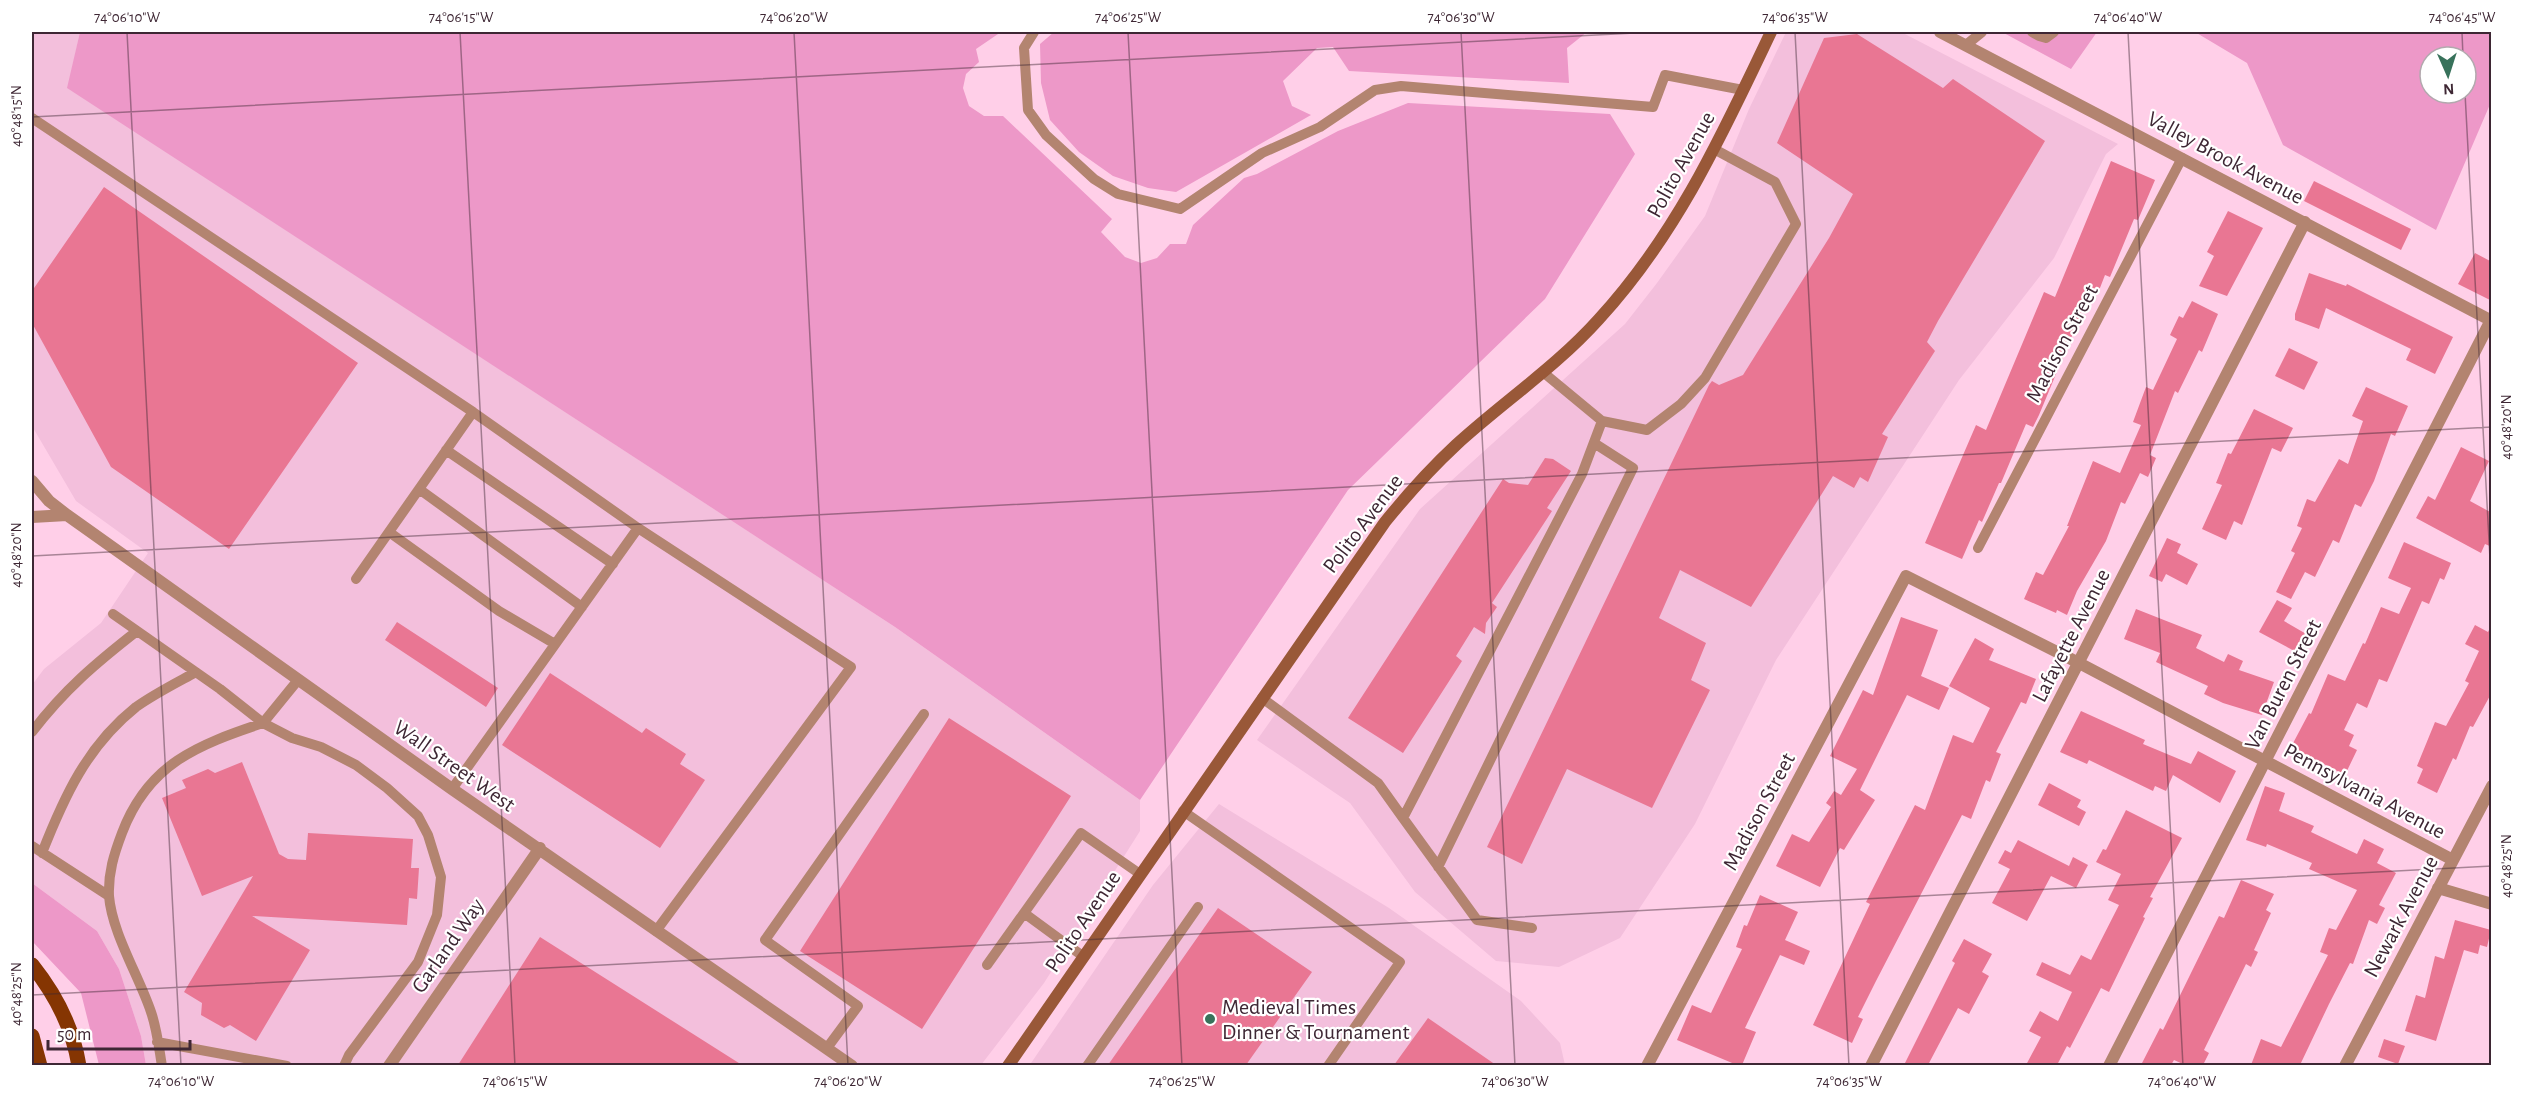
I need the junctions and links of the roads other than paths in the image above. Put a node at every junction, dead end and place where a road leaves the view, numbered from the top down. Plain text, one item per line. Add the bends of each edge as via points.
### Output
1 (1034, 32) edge
2 (1771, 32) edge
3 (1940, 32) edge
4 (1982, 32) edge
5 (2032, 32) edge
6 (2054, 32) edge
7 (1966, 45) junction
8 (1743, 90) junction
9 (32, 118) edge
10 (1714, 149) junction
11 (2182, 158) junction
12 (2305, 222) junction
13 (2491, 320) edge
14 (1544, 373) junction
15 (472, 412) junction
16 (1602, 421) junction
17 (1594, 442) junction
18 (446, 450) junction
19 (32, 481) edge
20 (419, 489) junction
21 (67, 515) junction
22 (32, 517) edge
23 (638, 528) junction
24 (389, 532) junction
25 (1978, 548) dead end
26 (613, 564) junction
27 (1906, 576) joint
28 (356, 579) dead end
29 (582, 608) junction
30 (114, 614) dead end
31 (137, 631) junction
32 (555, 644) junction
33 (2079, 663) junction
34 (196, 672) junction
35 (298, 680) junction
36 (1262, 698) junction
37 (924, 714) dead end
38 (263, 723) junction
39 (32, 732) edge
40 (2266, 762) junction
41 (2492, 786) edge
42 (452, 789) junction
43 (1184, 811) junction
44 (1403, 818) junction
45 (32, 846) edge
46 (540, 848) junction
47 (42, 854) junction
48 (2453, 860) junction
49 (1438, 867) junction
50 (1140, 874) junction
51 (2438, 888) junction
52 (109, 896) junction
53 (2492, 904) edge
54 (1198, 907) dead end
55 (1024, 913) junction
56 (1532, 928) dead end
57 (656, 931) junction
58 (1084, 957) junction
59 (32, 965) edge
60 (987, 965) dead end
61 (32, 1036) edge
62 (158, 1042) junction
63 (827, 1048) junction
64 (40, 1065) edge
65 (79, 1065) edge
66 (162, 1065) edge
67 (287, 1065) edge
68 (344, 1065) edge
69 (389, 1065) edge
70 (852, 1065) edge
71 (1008, 1065) edge
72 (1087, 1065) edge
73 (1328, 1065) edge
74 (1647, 1065) edge
75 (1871, 1065) edge
76 (2109, 1065) edge
77 (2345, 1065) edge

1 - 8 lane via 1024,48 1028,110 1046,135 1094,179 1118,194 1180,209 1262,153 1320,127 1375,90 1401,86 1653,107 1665,75
2 - 8 street, Polito Avenue
3 - 7 street, Valley Brook Avenue
4 - 7 lane
5 - 6 lane via 2046,38
7 - 11 street, Valley Brook Avenue
8 - 10 street, Polito Avenue
9 - 15 lane
10 - 14 street, Polito Avenue via 1676,219 1640,271 1599,319
10 - 16 lane via 1775,182 1796,224 1705,378 1681,404 1647,430
11 - 12 street, Valley Brook Avenue
11 - 25 lane, Madison Street
12 - 13 street, Valley Brook Avenue
12 - 33 street, Lafayette Avenue
13 - 40 street, Van Buren Street
14 - 16 lane
14 - 36 street, Polito Avenue via 1422,478 1385,522
15 - 18 lane
15 - 23 lane
16 - 17 lane
17 - 44 lane via 1582,474
17 - 49 lane via 1633,468
18 - 20 lane
18 - 26 lane
19 - 21 street, Wall Street West
20 - 24 lane
20 - 29 lane
21 - 22 street
21 - 35 street, Wall Street West
23 - 26 lane
23 - 57 lane via 851,667
24 - 28 lane
24 - 32 lane via 499,611
26 - 29 lane
27 - 33 street, Pennsylvania Avenue
27 - 74 street, Madison Street
29 - 32 lane
30 - 31 lane
31 - 34 lane
31 - 39 lane via 56,699
32 - 42 lane
33 - 40 street, Pennsylvania Avenue
33 - 75 street, Lafayette Avenue
34 - 38 lane
34 - 47 lane via 136,707 94,748 63,800
35 - 38 lane
35 - 42 street, Wall Street West
36 - 43 street, Polito Avenue
36 - 44 lane via 1378,783
37 - 63 lane via 765,940 858,1006
38 - 52 lane via 208,741 178,759 147,786 128,816 111,861
38 - 68 lane via 356,765 394,795 418,816 441,877 437,915 418,962
40 - 48 street, Pennsylvania Avenue
40 - 76 street, Van Buren Street
41 - 48 street, Newark Avenue
42 - 46 street, Wall Street West
43 - 50 street, Polito Avenue
43 - 73 lane via 1400,962
44 - 49 lane
45 - 47 lane
46 - 57 street, Wall Street West
46 - 69 street, Garland Way
47 - 52 lane
48 - 51 street, Newark Avenue
49 - 56 lane via 1477,920
50 - 55 lane via 1081,833
50 - 58 street, Polito Avenue
51 - 53 street
51 - 77 street, Newark Avenue
52 - 62 lane via 152,1013
54 - 72 lane
55 - 58 lane
55 - 60 lane
57 - 63 street, Wall Street West
58 - 71 street, Polito Avenue
59 - 65 main road via 60,1007
61 - 64 main road
62 - 66 lane
62 - 67 lane
63 - 70 street, Wall Street West

